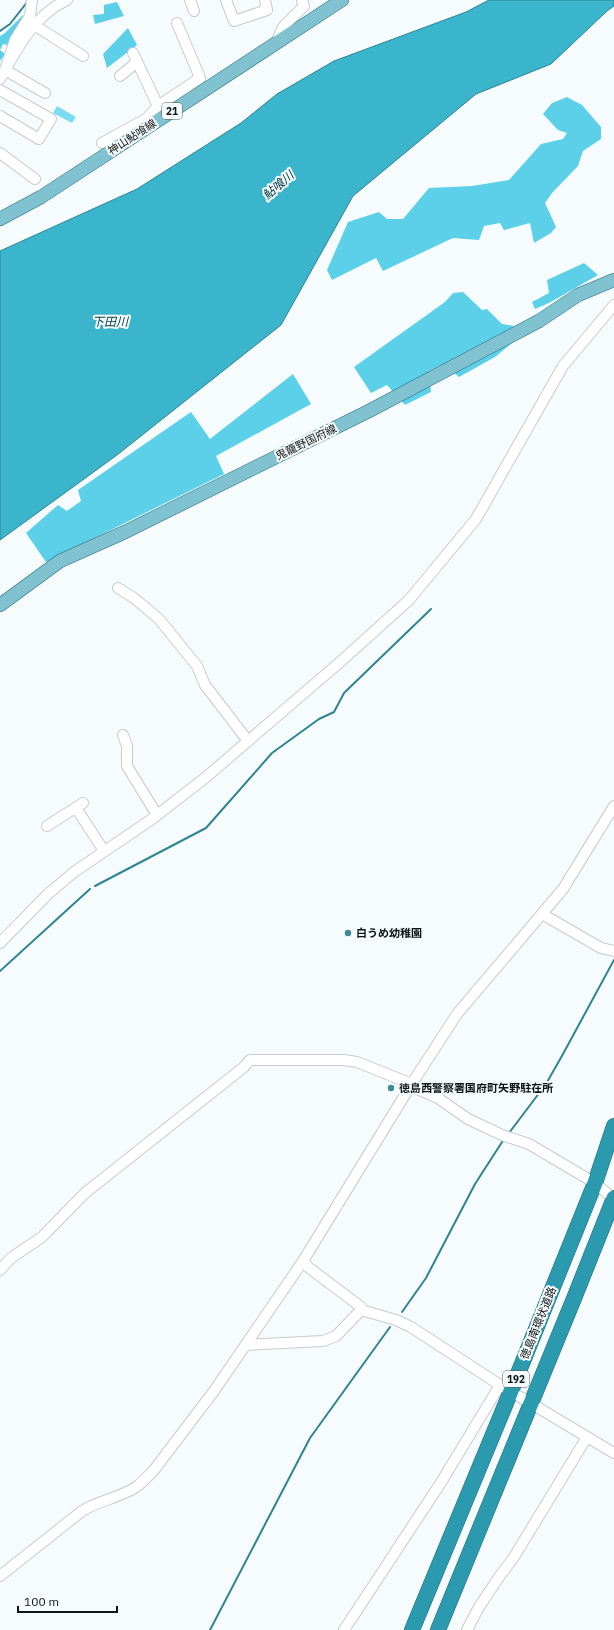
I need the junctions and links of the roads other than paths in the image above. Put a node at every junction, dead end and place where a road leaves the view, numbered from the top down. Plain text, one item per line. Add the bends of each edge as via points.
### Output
1 (32, 0) edge
2 (66, 0) edge
3 (190, 0) edge
4 (226, 0) edge
5 (264, 0) edge
6 (302, 0) edge
7 (342, 0) edge
8 (194, 11) dead end
9 (177, 23) dead end
10 (34, 25) junction
11 (276, 43) junction
12 (83, 56) dead end
13 (5, 70) junction
14 (120, 76) dead end
15 (0, 79) edge
16 (0, 90) edge
17 (45, 94) dead end
18 (158, 106) junction
19 (0, 116) edge
20 (148, 122) junction
21 (102, 143) dead end
22 (0, 153) edge
23 (35, 179) dead end
24 (0, 219) edge
25 (614, 280) edge
26 (614, 305) edge
27 (118, 588) dead end
28 (0, 605) edge
29 (123, 735) dead end
30 (248, 741) junction
31 (614, 806) edge
32 (157, 815) junction
33 (47, 826) dead end
34 (104, 851) junction
35 (542, 914) junction
36 (1, 938) edge
37 (614, 951) edge
38 (411, 1085) junction
39 (614, 1126) edge
40 (595, 1183) junction
41 (614, 1199) edge
42 (303, 1261) junction
43 (0, 1270) edge
44 (361, 1310) junction
45 (246, 1345) junction
46 (506, 1388) junction
47 (531, 1404) junction
48 (587, 1437) junction
49 (614, 1453) edge
50 (0, 1576) edge
51 (344, 1630) edge
52 (412, 1630) edge
53 (438, 1630) edge
54 (467, 1630) edge

1 - 13 street via 30,16 15,40
2 - 10 street via 50,9
3 - 8 street
4 - 5 street via 234,21 267,10
6 - 11 street via 304,6 283,28
7 - 11 main road, 神山鮎喰線 / 21
9 - 18 street via 200,78
10 - 12 street
10 - 13 street
11 - 20 main road, 神山鮎喰線 / 21
13 - 15 street
13 - 17 street
14 - 18 street via 135,57
16 - 19 street via 51,119 39,139
18 - 20 street
20 - 21 street
20 - 24 main road, 神山鮎喰線 / 21 via 41,197
22 - 23 street
25 - 28 main road, 鬼籠野国府線 via 578,295 539,321 369,411 60,561
26 - 30 street via 563,366 476,519 409,600
27 - 30 street via 158,619 197,666 205,685
29 - 32 street via 127,746 127,766
30 - 32 street
31 - 35 street via 563,889
32 - 34 street
33 - 34 street via 80,805
34 - 36 street via 74,872
35 - 37 street via 601,948
35 - 38 street via 457,1014
38 - 40 street via 438,1098 468,1119 529,1144
38 - 42 street
38 - 43 street via 358,1062 250,1060 85,1194 42,1237 11,1258
39 - 40 highway, 徳島南環状道路 / 192
40 - 41 street
40 - 46 highway, 徳島南環状道路 / 192
41 - 47 highway, 192
42 - 44 street via 361,1307
42 - 45 street
44 - 45 street via 336,1336 323,1341
44 - 46 street via 411,1327
45 - 50 street via 201,1409 145,1480 136,1488 82,1510
46 - 47 street
46 - 51 street
46 - 52 highway, 徳島南環状道路 / 192
47 - 48 street
47 - 53 highway, 192
48 - 49 street
48 - 54 street

